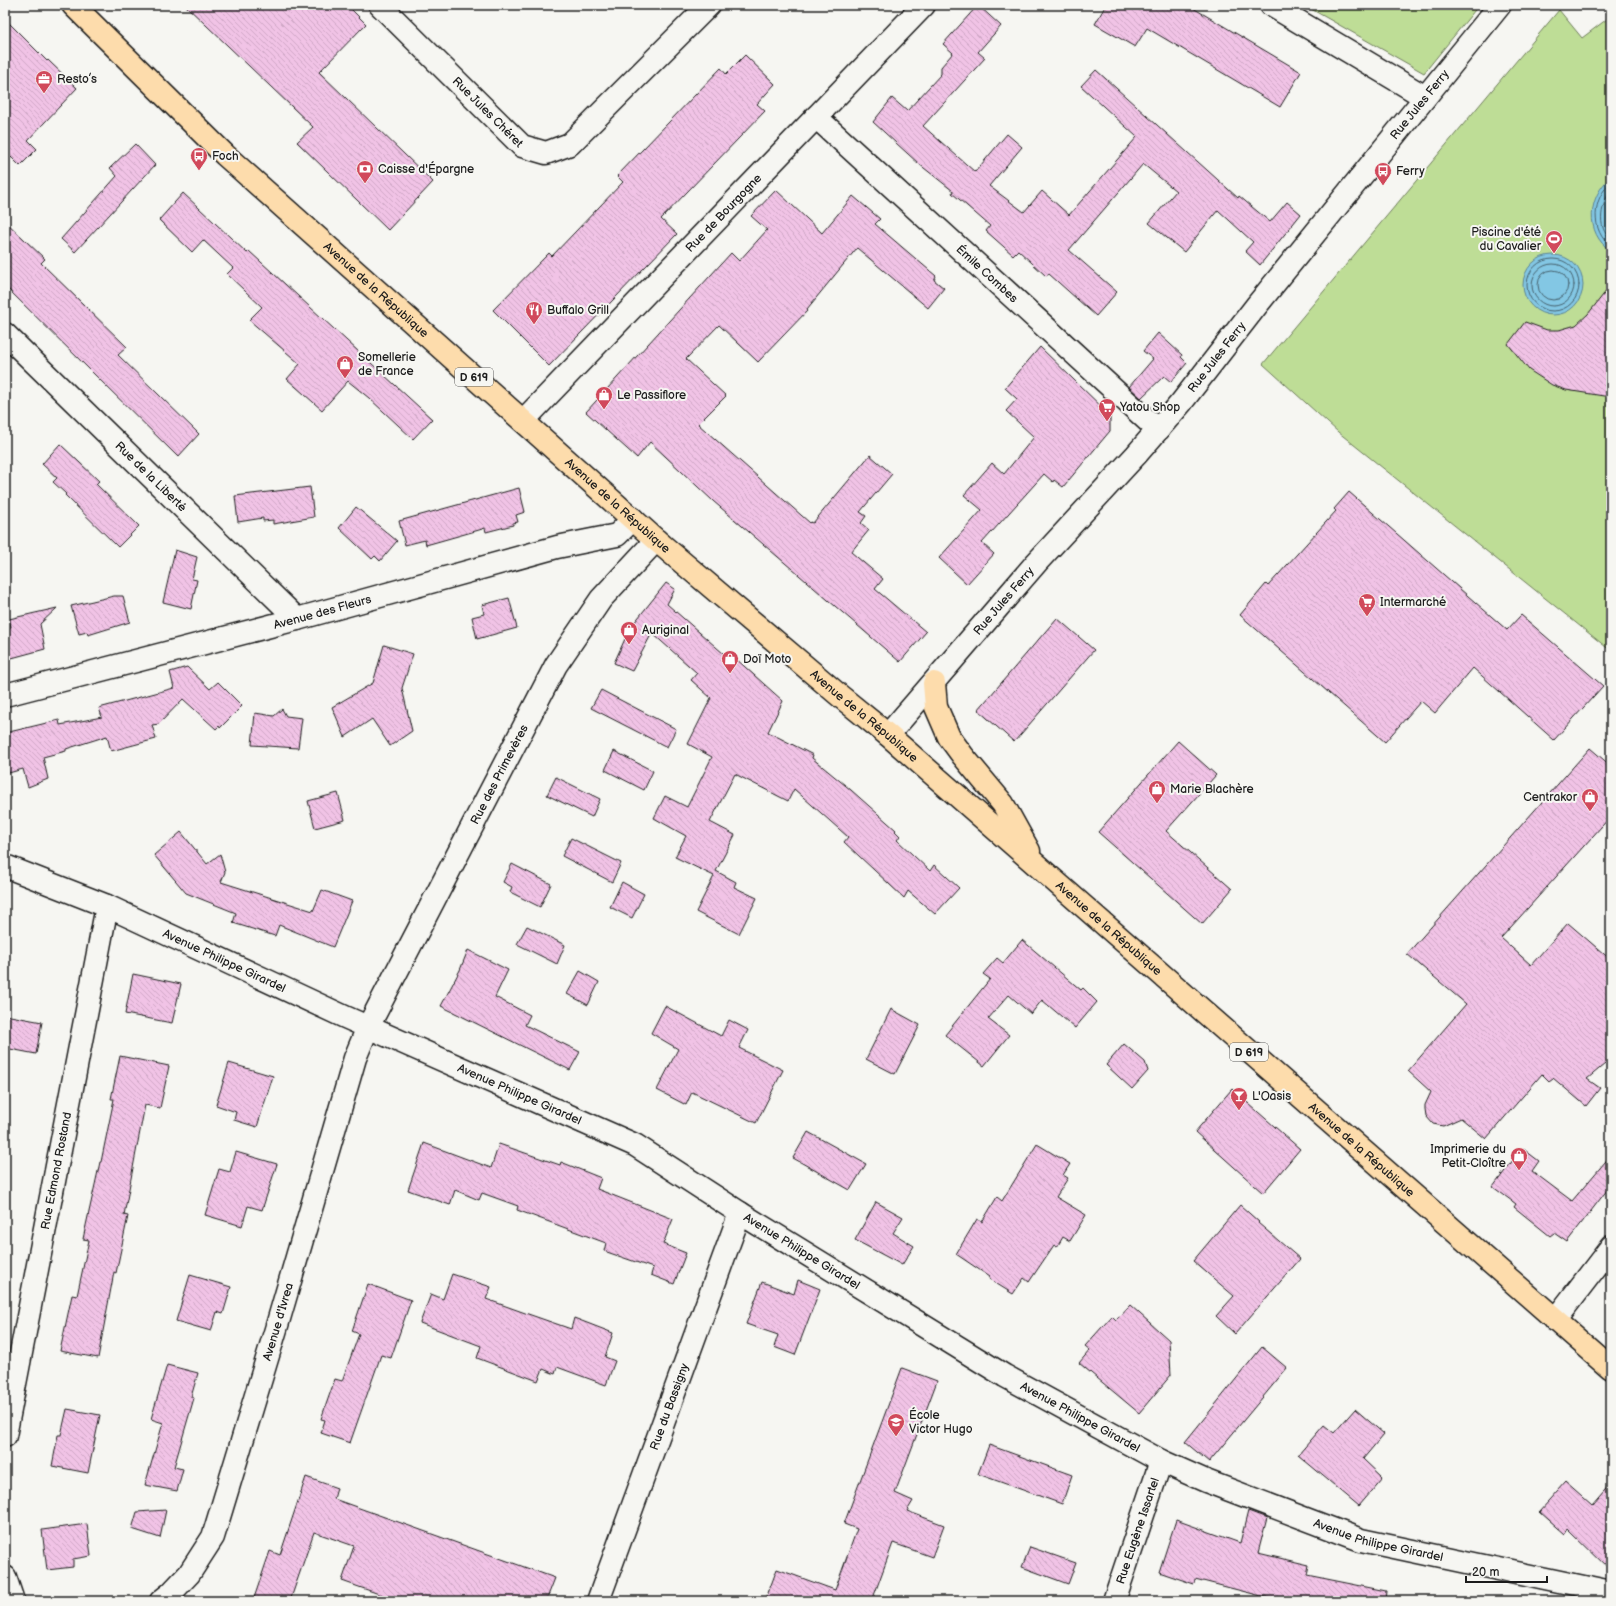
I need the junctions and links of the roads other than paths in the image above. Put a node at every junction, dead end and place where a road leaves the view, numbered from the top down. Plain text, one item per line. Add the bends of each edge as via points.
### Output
1 (73, 5) edge
2 (380, 5) edge
3 (709, 5) edge
4 (924, 5) edge
5 (1271, 5) edge
6 (1500, 5) edge
7 (1425, 97) junction
8 (816, 116) junction
9 (5, 334) edge
10 (523, 421) junction
11 (1159, 429) junction
12 (633, 519) junction
13 (656, 540) junction
14 (297, 619) junction
15 (934, 683) junction
16 (5, 695) edge
17 (888, 735) junction
18 (1036, 865) junction
19 (5, 866) edge
20 (107, 906) junction
21 (368, 1027) junction
22 (740, 1213) junction
23 (1611, 1247) edge
24 (1555, 1320) junction
25 (1611, 1368) edge
26 (5, 1436) edge
27 (1161, 1461) junction
28 (5, 1577) edge
29 (1611, 1593) edge
30 (13, 1601) edge
31 (161, 1601) edge
32 (598, 1601) edge
33 (1114, 1601) edge

1 - 10 main road, Avenue de la République / D 619 via 225,155
2 - 3 street, Rue Jules Chéret via 522,146 546,153 570,144
4 - 8 street, Rue de Bourgogne
5 - 7 street
6 - 7 street, Rue Jules Ferry
7 - 11 street, Rue Jules Ferry
8 - 10 street, Rue de Bourgogne
8 - 11 street, Émile Combes
9 - 14 street, Rue de la Liberté
10 - 12 main road, Avenue de la République / D 619
11 - 15 street, Rue Jules Ferry via 1037,562
12 - 13 main road, Avenue de la République / D 619
12 - 14 street, Avenue des Fleurs via 617,535 557,547
13 - 17 main road, Avenue de la République / D 619
13 - 21 street, Rue des Primevères via 601,599 556,665
14 - 16 street, Avenue des Fleurs
15 - 17 street, Rue Jules Ferry
15 - 18 main road via 936,707 949,737 1003,804
17 - 18 main road, Avenue de la République / D 619
18 - 24 main road, Avenue de la République / D 619
19 - 20 street, Avenue Philippe Girardel
20 - 21 street, Avenue Philippe Girardel
20 - 26 street, Rue Edmond Rostand
21 - 22 street, Avenue Philippe Girardel via 635,1145
21 - 31 street, Avenue d'Ivrea via 355,1058 213,1537 189,1574
22 - 27 street, Avenue Philippe Girardel via 1005,1376
22 - 32 street, Rue du Bassigny
23 - 24 street
24 - 25 main road, Avenue de la République / D 619
27 - 29 street, Avenue Philippe Girardel via 1206,1481 1361,1540
27 - 33 street, Rue Eugène Issartel
28 - 30 street

